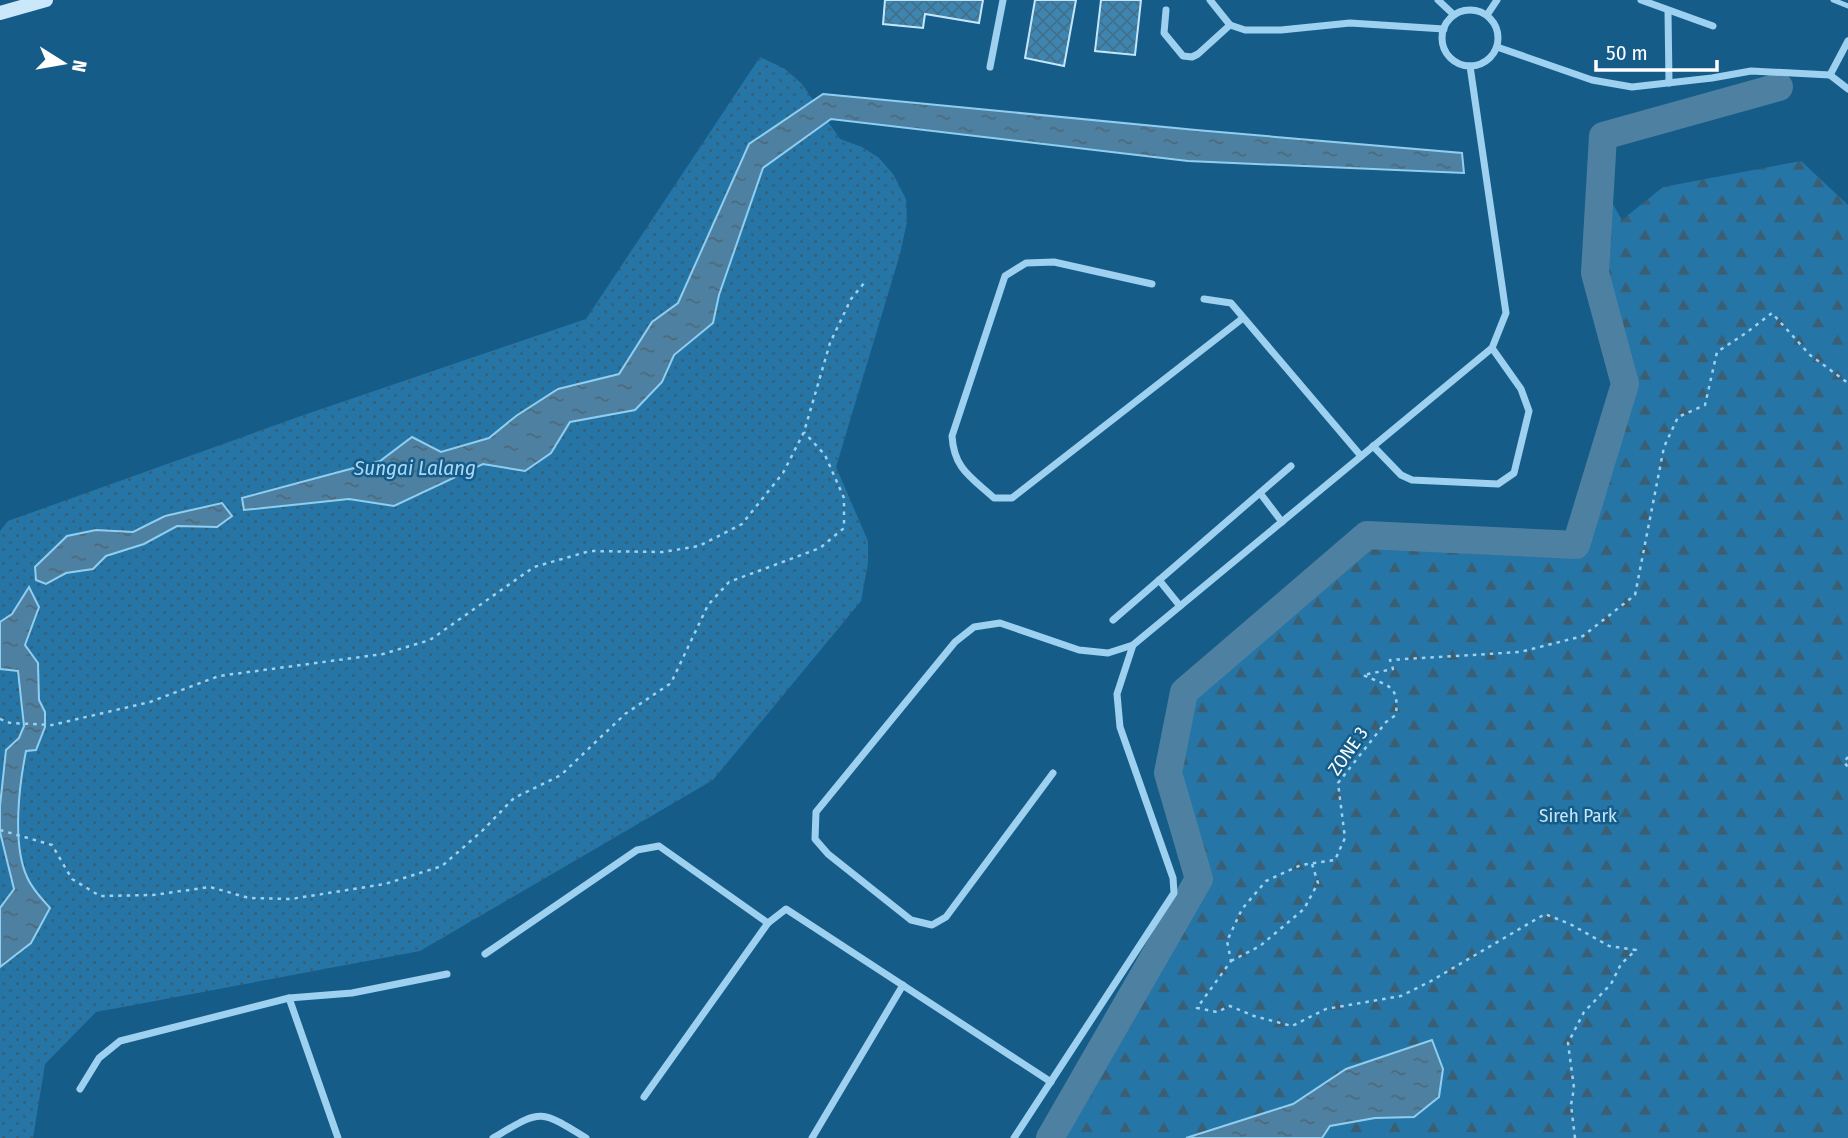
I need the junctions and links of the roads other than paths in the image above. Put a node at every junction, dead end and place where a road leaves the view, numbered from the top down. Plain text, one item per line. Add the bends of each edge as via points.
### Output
1 (46, 0) edge
2 (1003, 0) edge
3 (1210, 0) edge
4 (1438, 0) edge
5 (1497, 0) edge
6 (1641, 0) edge
7 (1833, 0) edge
8 (1848, 6) edge
9 (1166, 10) dead end
10 (1668, 11) junction
11 (0, 13) edge
12 (1454, 15) junction
13 (1487, 16) junction
14 (1230, 25) junction
15 (1713, 26) dead end
16 (1444, 29) junction
17 (1848, 41) edge
18 (1497, 47) junction
19 (990, 66) dead end
20 (1470, 66) junction
21 (1829, 75) junction
22 (1669, 83) junction
23 (1848, 89) edge
24 (1153, 284) dead end
25 (1204, 299) dead end
26 (1243, 318) junction
27 (1492, 348) junction
28 (1373, 446) junction
29 (1361, 456) junction
30 (1291, 466) dead end
31 (1260, 493) junction
32 (1282, 522) junction
33 (1159, 580) junction
34 (1180, 606) junction
35 (1114, 620) dead end
36 (1133, 645) junction
37 (1053, 773) dead end
38 (768, 923) junction
39 (485, 954) dead end
40 (447, 974) dead end
41 (903, 985) junction
42 (289, 998) junction
43 (1051, 1082) junction
44 (80, 1089) dead end
45 (644, 1097) dead end
46 (338, 1138) edge
47 (493, 1138) edge
48 (586, 1138) edge
49 (812, 1138) edge
50 (1014, 1138) edge

1 - 11 street
2 - 19 street
3 - 14 street
4 - 12 street
5 - 13 street
6 - 10 street
7 - 8 lane
9 - 14 street via 1164,33 1183,55 1198,54
10 - 15 street
10 - 22 street
12 - 13 street via 1470,10
12 - 16 street
13 - 18 street via 1497,29
14 - 16 street via 1261,31 1350,23
16 - 20 street via 1448,54
17 - 21 street
18 - 20 street via 1487,61
18 - 22 street via 1592,80 1632,87
20 - 27 street via 1506,313
21 - 22 street via 1751,71
21 - 23 street
24 - 26 street via 1054,262 1026,262 1005,276 952,436 959,466 994,498 1012,498
25 - 26 street via 1231,303
26 - 29 street
27 - 28 street
27 - 28 street via 1521,389 1528,411 1514,473 1498,484 1412,480
28 - 29 street
29 - 32 street
30 - 31 street
31 - 32 street
31 - 33 street
32 - 34 street
33 - 34 street
33 - 35 street
34 - 36 street
36 - 37 street via 1108,653 1079,650 1000,623 974,627 955,642 816,812 814,838 911,920 932,925 946,917
36 - 43 street via 1117,694 1120,727 1173,878 1174,893
38 - 39 street via 659,846 637,850
38 - 41 street via 786,909
38 - 45 street
40 - 42 street via 352,993
41 - 43 street
41 - 49 street
42 - 44 street via 120,1041 99,1058
42 - 46 street
43 - 50 street
47 - 48 street via 539,1115 556,1119

